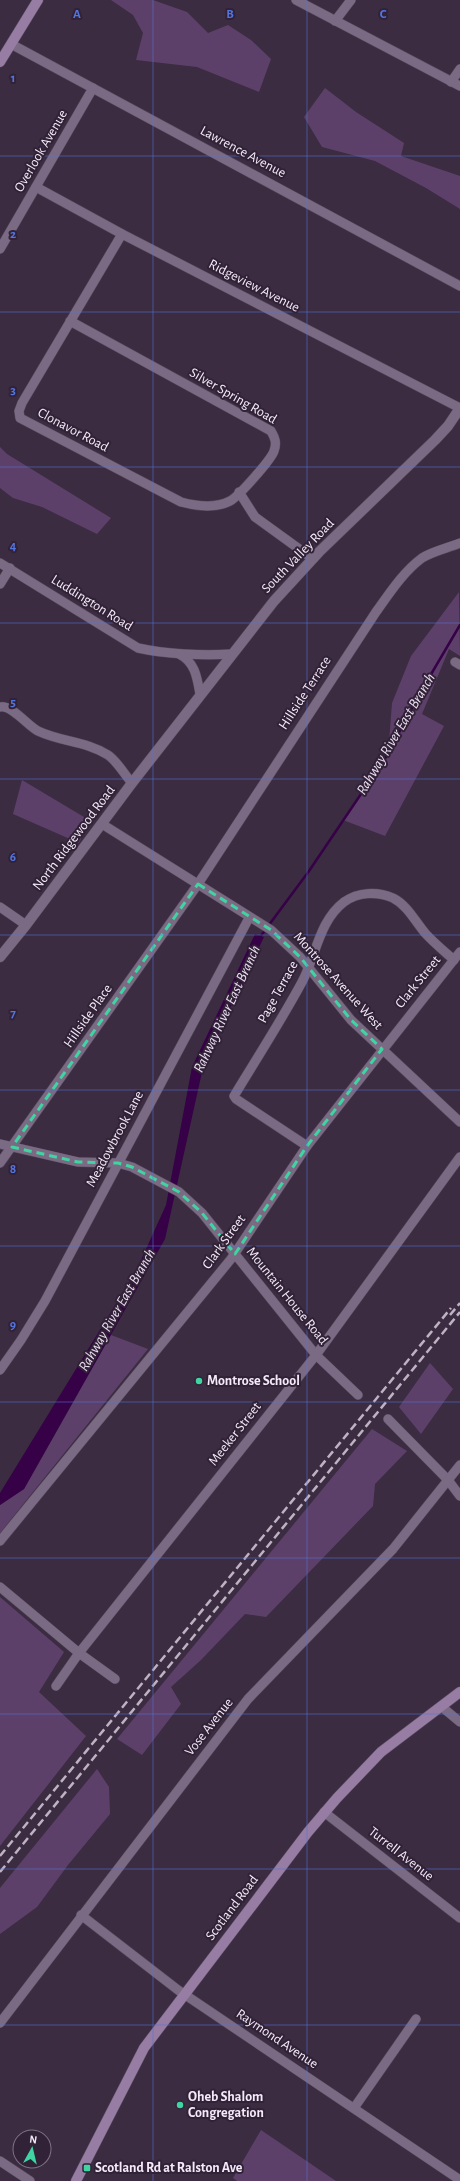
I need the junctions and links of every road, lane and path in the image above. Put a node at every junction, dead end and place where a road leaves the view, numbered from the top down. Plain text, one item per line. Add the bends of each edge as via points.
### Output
1 (38, 0) edge
2 (296, 0) edge
3 (351, 0) edge
4 (335, 21) junction
5 (11, 44) junction
6 (0, 62) edge
7 (460, 69) edge
8 (451, 82) junction
9 (460, 86) edge
10 (93, 88) junction
11 (36, 187) junction
12 (122, 234) junction
13 (0, 249) edge
14 (460, 286) edge
15 (70, 321) junction
16 (460, 408) edge
17 (239, 492) junction
18 (460, 543) edge
19 (313, 559) junction
20 (0, 563) edge
21 (10, 568) junction
22 (0, 584) edge
23 (174, 652) junction
24 (231, 654) junction
25 (200, 694) junction
26 (0, 707) edge
27 (169, 735) joint
28 (132, 783) junction
29 (102, 824) junction
30 (198, 884) junction
31 (0, 907) edge
32 (249, 918) junction
33 (26, 925) junction
34 (457, 956) edge
35 (0, 957) edge
36 (309, 967) junction
37 (382, 1049) junction
38 (460, 1122) edge
39 (0, 1144) edge
40 (307, 1146) junction
41 (12, 1147) junction
42 (460, 1157) edge
43 (0, 1163) edge
44 (118, 1163) junction
45 (235, 1254) junction
46 (316, 1355) junction
47 (0, 1370) edge
48 (358, 1395) dead end
49 (388, 1419) dead end
50 (460, 1465) edge
51 (448, 1480) junction
52 (460, 1496) edge
53 (0, 1540) edge
54 (0, 1587) edge
55 (79, 1653) junction
56 (115, 1678) dead end
57 (56, 1686) dead end
58 (460, 1692) edge
59 (442, 1707) junction
60 (460, 1722) edge
61 (324, 1812) junction
62 (81, 1915) junction
63 (460, 1918) edge
64 (184, 1994) junction
65 (1, 2019) edge
66 (416, 2019) dead end
67 (354, 2108) junction
68 (0, 2161) edge
69 (460, 2180) edge
70 (30, 2181) edge
71 (76, 2181) edge

1 - 5 main road
2 - 4 street
3 - 4 street
4 - 8 street
5 - 6 main road
5 - 10 street, Lawrence Avenue
7 - 8 street
8 - 9 street
10 - 11 street, Overlook Avenue
10 - 14 street, Lawrence Avenue
11 - 12 street, Ridgeview Avenue
11 - 13 street, Overlook Avenue
12 - 15 street, Clonavor Road
12 - 16 street, Ridgeview Avenue
15 - 17 street, Silver Spring Road via 271,431 275,437 274,452
15 - 17 street, Clonavor Road via 22,403 20,418 181,502 219,505 230,501
16 - 19 street, South Valley Road via 435,440
17 - 19 street via 254,517
18 - 30 street, Hillside Terrace via 424,558 398,583 338,668
19 - 24 street, South Valley Road via 274,601
20 - 21 street, Luddington Road
21 - 22 street
21 - 23 street, Luddington Road via 138,648 155,652
23 - 24 street, Luddington Road
23 - 25 street via 188,659 196,674
24 - 25 street, South Valley Road
25 - 27 street, South Valley Road
26 - 28 street via 10,709 35,730 50,737 93,746 110,756
27 - 28 street, North Ridgewood Road
28 - 29 street, North Ridgewood Road
29 - 30 street, Montrose Avenue West
29 - 33 street, North Ridgewood Road
30 - 32 street, Montrose Avenue West
30 - 41 street, Hillside Place
31 - 33 street
32 - 36 street, Montrose Avenue West via 271,930
32 - 44 street, Meadowbrook Lane
33 - 35 street, North Ridgewood Road
34 - 36 street, Page Terrace via 426,934 403,904 379,894 366,893 354,896 334,912 315,947
34 - 37 street, Clark Street
36 - 37 street, Montrose Avenue West via 351,1020
36 - 40 street, Page Terrace via 234,1096
37 - 38 street, Montrose Avenue West
37 - 40 street, Clark Street
39 - 41 street, Mountain House Road
40 - 45 street, Clark Street
41 - 43 street, Hillside Place
41 - 44 street, Mountain House Road via 78,1162
42 - 46 street, Meeker Street
44 - 45 street, Mountain House Road via 132,1167 179,1192 202,1214
44 - 47 street, Meadowbrook Lane via 33,1322
45 - 46 street, Mountain House Road
45 - 53 street, Clark Street
46 - 48 street, Mountain House Road
46 - 55 street, Meeker Street
49 - 51 street
50 - 51 street, Vose Avenue
51 - 52 street
51 - 62 street, Vose Avenue via 393,1549 248,1700
54 - 55 street
55 - 56 street
55 - 57 street, Meeker Street
58 - 59 main road, Scotland Road
59 - 60 street
59 - 61 main road, Scotland Road via 382,1752
61 - 63 street, Turrell Avenue
61 - 64 main road, Scotland Road
62 - 64 street, Raymond Avenue
62 - 65 street, Vose Avenue
64 - 67 street, Raymond Avenue
64 - 71 main road, Scotland Road via 137,2059
66 - 67 street
67 - 69 street, Raymond Avenue
68 - 70 street

